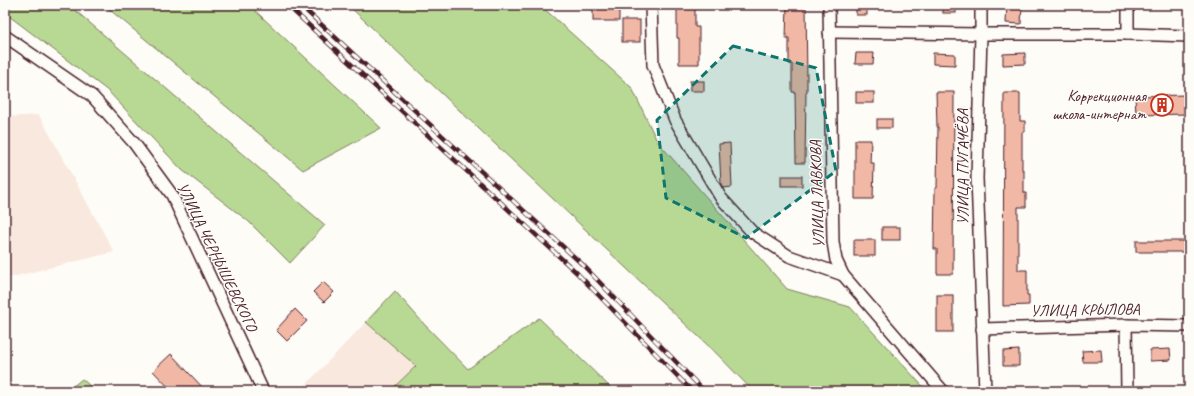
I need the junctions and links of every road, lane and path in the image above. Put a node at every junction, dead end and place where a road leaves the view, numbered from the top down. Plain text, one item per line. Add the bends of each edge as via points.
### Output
1 (651, 5) edge
2 (829, 5) edge
3 (981, 5) edge
4 (1128, 5) edge
5 (829, 32) junction
6 (981, 34) junction
7 (1128, 34) junction
8 (5, 36) edge
9 (1189, 36) edge
10 (843, 275) junction
11 (1126, 325) junction
12 (1189, 326) edge
13 (982, 329) junction
14 (264, 391) edge
15 (943, 391) edge
16 (985, 391) edge
17 (1127, 391) edge

1 - 10 street via 653,64 674,120 721,198 752,232 789,256
2 - 5 street, УЛИЦА ЛАВКОВА
3 - 6 street, УЛИЦА ПУГАЧЁВА
4 - 7 street
5 - 6 street
5 - 10 street, УЛИЦА ЛАВКОВА via 833,242 836,260
6 - 7 street
6 - 13 street, УЛИЦА ПУГАЧЁВА via 977,178
7 - 9 street
8 - 14 street, УЛИЦА ЧЕРНЫШЕВСКОГО via 92,96 134,143 172,195
10 - 15 street, УЛИЦА ЛАВКОВА
11 - 12 street, УЛИЦА КРЫЛОВА
11 - 13 street, УЛИЦА КРЫЛОВА
11 - 17 street
13 - 16 street, УЛИЦА ПУГАЧЁВА

